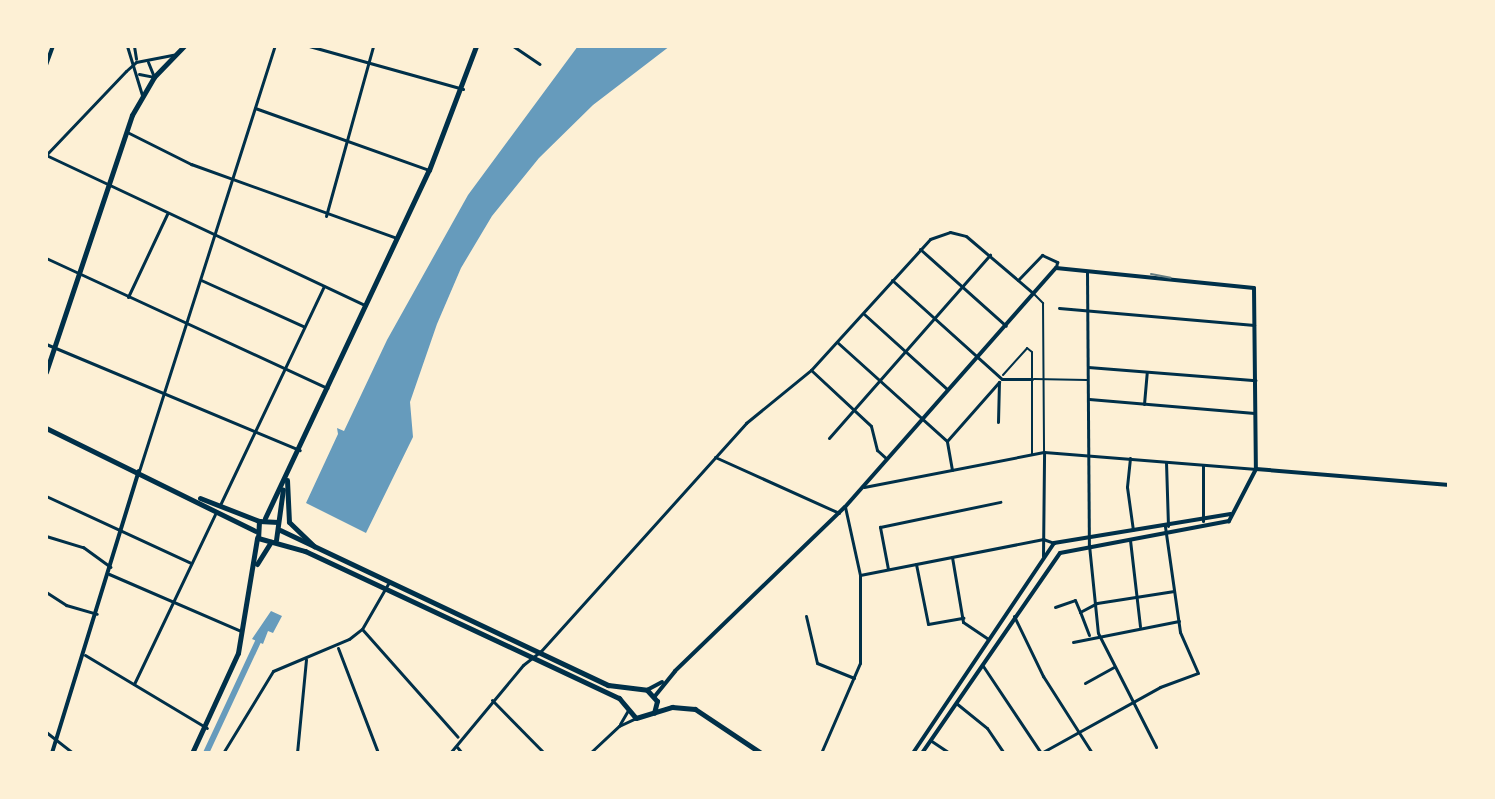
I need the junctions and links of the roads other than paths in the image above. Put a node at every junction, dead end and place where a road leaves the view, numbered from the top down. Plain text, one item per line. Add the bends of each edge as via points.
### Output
1 (53, 46) edge
2 (127, 46) edge
3 (134, 46) edge
4 (184, 46) edge
5 (275, 46) edge
6 (309, 46) edge
7 (373, 46) edge
8 (476, 46) edge
9 (513, 46) edge
10 (173, 55) junction
11 (147, 60) junction
12 (136, 62) junction
13 (368, 64) junction
14 (540, 64) dead end
15 (46, 65) edge
16 (139, 74) junction
17 (154, 77) junction
18 (463, 89) junction
19 (142, 95) junction
20 (255, 108) junction
21 (127, 132) junction
22 (346, 141) junction
23 (46, 155) edge
24 (429, 170) junction
25 (233, 179) junction
26 (109, 185) junction
27 (167, 214) junction
28 (326, 216) junction
29 (215, 235) junction
30 (397, 238) junction
31 (920, 249) junction
32 (991, 255) junction
33 (46, 258) edge
34 (1056, 268) junction
35 (1087, 271) junction
36 (79, 274) junction
37 (201, 280) junction
38 (892, 280) junction
39 (1018, 280) junction
40 (324, 286) junction
41 (962, 287) junction
42 (1034, 294) junction
43 (128, 297) junction
44 (366, 305) junction
45 (1059, 308) dead end
46 (1087, 310) junction
47 (864, 313) junction
48 (934, 318) junction
49 (186, 324) junction
50 (1255, 325) junction
51 (1006, 326) junction
52 (305, 327) junction
53 (837, 342) junction
54 (46, 344) edge
55 (54, 348) junction
56 (905, 350) junction
57 (977, 357) junction
58 (1088, 367) junction
59 (284, 368) junction
60 (811, 370) junction
61 (1147, 371) junction
62 (46, 372) edge
63 (1001, 379) junction
64 (1032, 379) junction
65 (879, 380) junction
66 (1043, 380) junction
67 (1088, 380) junction
68 (1255, 380) junction
69 (327, 388) junction
70 (947, 389) junction
71 (164, 393) junction
72 (1089, 399) junction
73 (1144, 404) junction
74 (853, 409) junction
75 (1254, 413) junction
76 (921, 419) junction
77 (998, 422) dead end
78 (46, 428) edge
79 (254, 431) junction
80 (829, 438) dead end
81 (947, 441) junction
82 (300, 450) junction
83 (1044, 452) junction
84 (1032, 455) junction
85 (1089, 455) junction
86 (715, 457) junction
87 (886, 458) junction
88 (1130, 458) junction
89 (1166, 462) junction
90 (1203, 465) junction
91 (1256, 469) junction
92 (952, 470) junction
93 (139, 471) junction
94 (288, 475) junction
95 (284, 483) junction
96 (1449, 485) edge
97 (861, 488) junction
98 (46, 496) edge
99 (1000, 502) dead end
100 (845, 507) junction
101 (218, 508) junction
102 (839, 513) junction
103 (1232, 513) junction
104 (262, 519) junction
105 (1203, 521) junction
106 (278, 522) junction
107 (1166, 526) junction
108 (122, 530) junction
109 (280, 530) junction
110 (1133, 530) junction
111 (256, 534) junction
112 (1166, 534) junction
113 (46, 536) edge
114 (1091, 537) junction
115 (1043, 539) junction
116 (1130, 540) junction
117 (273, 542) junction
118 (1054, 543) junction
119 (1089, 545) junction
120 (329, 555) junction
121 (1043, 556) junction
122 (952, 557) junction
123 (191, 563) junction
124 (257, 564) junction
125 (916, 564) junction
126 (111, 567) junction
127 (888, 570) junction
128 (109, 574) junction
129 (860, 575) junction
130 (389, 582) junction
131 (385, 589) junction
132 (1174, 591) junction
133 (46, 592) edge
134 (1136, 597) junction
135 (173, 602) junction
136 (1097, 603) junction
137 (1055, 607) dead end
138 (1080, 612) junction
139 (97, 614) junction
140 (806, 616) dead end
141 (1014, 616) junction
142 (963, 618) junction
143 (1179, 621) junction
144 (1140, 626) junction
145 (362, 629) junction
146 (243, 632) junction
147 (1098, 633) junction
148 (1089, 635) junction
149 (988, 639) junction
150 (1073, 642) dead end
151 (337, 647) junction
152 (541, 651) junction
153 (85, 655) junction
154 (534, 658) junction
155 (306, 659) junction
156 (982, 665) junction
157 (1114, 667) junction
158 (854, 678) junction
159 (664, 681) junction
160 (1085, 683) dead end
161 (134, 684) junction
162 (647, 690) junction
163 (633, 691) junction
164 (656, 699) junction
165 (492, 700) junction
166 (956, 703) junction
167 (1132, 704) junction
168 (672, 707) junction
169 (627, 708) junction
170 (654, 713) junction
171 (636, 718) junction
172 (619, 726) junction
173 (207, 728) junction
174 (46, 732) edge
175 (1080, 733) junction
176 (459, 738) junction
177 (930, 740) junction
178 (60, 741) junction
179 (457, 747) junction
180 (1156, 747) dead end
181 (1001, 752) edge
182 (52, 753) edge
183 (73, 753) edge
184 (192, 753) edge
185 (223, 753) edge
186 (297, 753) edge
187 (378, 753) edge
188 (450, 753) edge
189 (462, 753) edge
190 (544, 753) edge
191 (590, 753) edge
192 (761, 753) edge
193 (821, 753) edge
194 (913, 753) edge
195 (922, 753) edge
196 (949, 753) edge
197 (1041, 753) edge
198 (1092, 753) edge

1 - 15 street
2 - 12 street
3 - 12 street
4 - 10 main road
5 - 20 street
6 - 13 street
7 - 13 street
8 - 18 main road
9 - 14 street
10 - 11 street
10 - 17 main road
11 - 12 street
11 - 17 street
12 - 16 street
12 - 23 street
13 - 18 street
13 - 22 street
16 - 17 street
16 - 19 street
17 - 19 main road
18 - 24 main road
19 - 21 main road
20 - 22 street
20 - 25 street
21 - 25 street
21 - 26 main road
22 - 24 street
22 - 28 street
23 - 26 street
24 - 30 main road
25 - 28 street
25 - 29 street
26 - 27 street
26 - 36 main road
27 - 29 street
27 - 43 street
28 - 30 street
29 - 37 street
29 - 40 street
30 - 44 main road
31 - 32 street via 950,232 973,240
31 - 38 street
31 - 41 street
32 - 39 street
32 - 41 street
33 - 36 street
34 - 35 street
34 - 39 street via 1057,262 1042,255
34 - 42 street
35 - 46 street
35 - 50 street via 1254,288
36 - 43 street
36 - 55 main road
37 - 49 street
37 - 52 street
38 - 47 street
38 - 48 street
39 - 42 street
40 - 44 street
40 - 52 street
41 - 48 street
41 - 51 street
42 - 51 street
42 - 66 street via 1043,303
43 - 49 street
44 - 69 main road
45 - 46 street
46 - 50 street
46 - 58 street
47 - 53 street
47 - 56 street
48 - 56 street
48 - 57 street
49 - 59 street
49 - 71 street
50 - 68 street
51 - 57 street
52 - 59 street
53 - 60 street
53 - 65 street
54 - 55 street
55 - 62 main road
55 - 71 street
56 - 65 street
56 - 70 street
57 - 63 street
57 - 70 street
58 - 61 street
58 - 67 street
59 - 69 street
59 - 79 street
60 - 74 street
60 - 86 street via 746,423
61 - 68 street
61 - 73 street
63 - 64 street
63 - 64 street via 1027,348 1032,352
63 - 77 street
63 - 81 street
64 - 66 street
64 - 84 street
65 - 74 street
65 - 76 street
66 - 67 street
66 - 83 street
67 - 72 street
68 - 75 street
69 - 82 main road
70 - 76 street
71 - 79 street
71 - 93 street
72 - 73 street
72 - 85 street
73 - 75 street
74 - 80 street
74 - 87 street via 871,426 877,450
75 - 91 street
76 - 81 street
76 - 87 street
78 - 93 main road
79 - 82 street
79 - 101 street
81 - 92 street
82 - 94 main road
83 - 84 street
83 - 85 street
83 - 115 street
84 - 92 street
85 - 88 street
85 - 114 street
86 - 102 street
86 - 152 street
87 - 97 street
88 - 89 street
88 - 110 street via 1127,487
89 - 90 street
89 - 107 street
90 - 91 street
90 - 105 street
91 - 96 street
91 - 103 street
92 - 97 street
93 - 101 main road
93 - 108 street
94 - 95 main road
94 - 120 main road via 289,522
95 - 104 main road
95 - 106 main road
97 - 100 street
98 - 108 street
99 - 127 street via 880,527
100 - 102 street
100 - 129 street
101 - 104 main road
101 - 111 main road
101 - 123 street
102 - 159 street
103 - 105 street
103 - 112 street via 1225,524
104 - 106 main road
104 - 111 main road
105 - 107 street
106 - 109 main road
107 - 110 street
107 - 112 street
108 - 123 street
108 - 126 street
109 - 117 main road
109 - 120 main road
110 - 114 street
111 - 117 main road
111 - 124 main road
112 - 116 street
112 - 132 street
113 - 126 street via 83,547
114 - 118 street
114 - 119 street
115 - 118 street
115 - 121 street
115 - 122 street
116 - 119 street
116 - 134 street
117 - 124 main road
117 - 131 main road
118 - 121 street
119 - 136 street
119 - 141 street via 1060,553
120 - 130 main road
121 - 149 street
122 - 125 street
122 - 142 street
123 - 135 street
124 - 146 main road
125 - 127 street
125 - 142 street via 928,624
126 - 128 street
127 - 129 street
128 - 135 street
128 - 139 street
129 - 158 street via 860,663
130 - 131 street
130 - 152 main road
131 - 145 street
131 - 154 main road
132 - 134 street
132 - 143 street
133 - 139 street via 66,605
134 - 136 street
134 - 144 street
135 - 146 street
135 - 161 street
136 - 138 street
136 - 147 street
137 - 138 street via 1075,600
138 - 148 street
139 - 153 street
140 - 158 street via 817,663
141 - 156 street
141 - 175 street
142 - 149 street
143 - 144 street
143 - 167 street via 1198,673
144 - 147 street
145 - 151 street
145 - 176 street
146 - 173 main road
147 - 148 street
147 - 157 street
148 - 150 street
149 - 194 street
151 - 155 street
151 - 187 street
152 - 154 street
152 - 163 main road via 608,685
153 - 161 street
153 - 178 street
154 - 165 street
154 - 169 main road
155 - 185 street via 273,671
155 - 186 street
156 - 166 street
156 - 197 street
157 - 160 street
157 - 167 street
158 - 193 street
159 - 162 street
159 - 164 street
161 - 173 street
162 - 163 main road
162 - 164 main road
163 - 169 main road
164 - 168 main road
164 - 170 main road
165 - 176 street
165 - 190 street
166 - 177 street
166 - 181 street via 987,728
167 - 175 street
167 - 180 street
168 - 170 main road
168 - 192 main road via 703,713
169 - 171 main road
169 - 172 street
170 - 171 main road
171 - 172 street
172 - 191 street
173 - 184 main road
174 - 178 street
175 - 197 street
175 - 198 street
176 - 179 street
177 - 195 street
177 - 196 street
178 - 182 street
178 - 183 street
179 - 188 street
179 - 189 street

